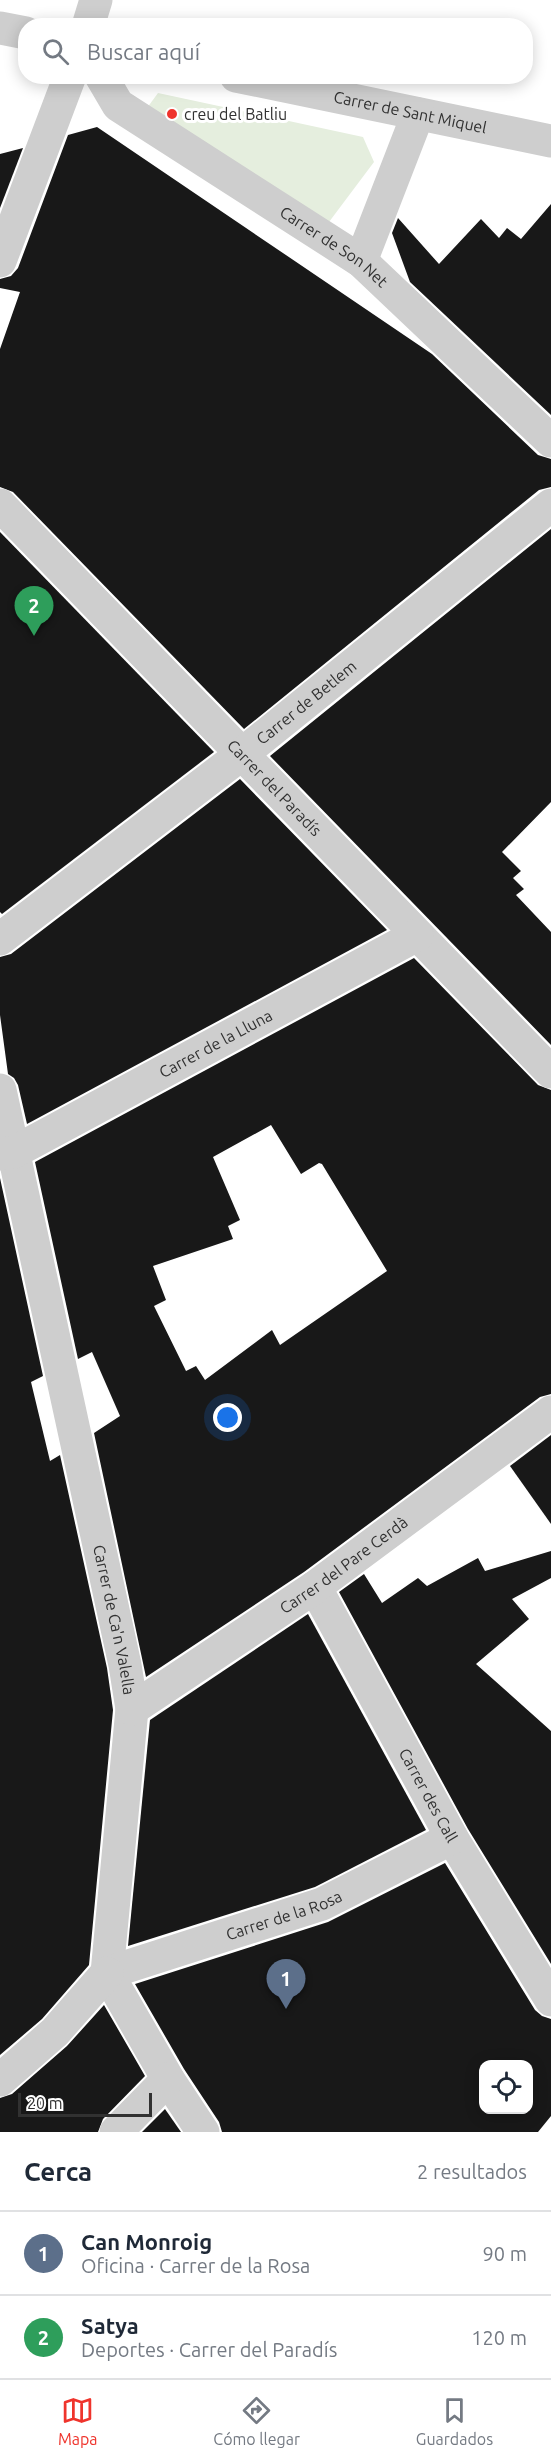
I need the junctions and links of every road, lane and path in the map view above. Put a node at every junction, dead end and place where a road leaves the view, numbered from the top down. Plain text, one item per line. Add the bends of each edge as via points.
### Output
1 (96, 0) edge
2 (90, 18) edge
3 (0, 28) edge
4 (18, 31) edge
5 (67, 84) edge
6 (106, 84) edge
7 (274, 84) edge
8 (418, 114) junction
9 (551, 141) edge
10 (0, 261) edge
11 (361, 261) junction
12 (551, 441) edge
13 (0, 505) edge
14 (551, 505) edge
15 (242, 754) junction
16 (417, 934) junction
17 (0, 939) edge
18 (551, 1072) edge
19 (0, 1090) edge
20 (7, 1153) edge
21 (551, 1413) edge
22 (315, 1587) junction
23 (132, 1709) junction
24 (452, 1838) junction
25 (107, 1972) junction
26 (551, 2000) edge
27 (168, 2079) junction
28 (0, 2080) edge
29 (116, 2132) edge
30 (203, 2132) edge

1 - 2 street
3 - 4 street
5 - 10 street
6 - 11 street, Carrer de Son Net via 118,105
7 - 8 street, Carrer de Sant Miquel
8 - 9 street, Carrer de Sant Miquel
8 - 11 street
11 - 12 street, Carrer de Son Net
13 - 15 street, Carrer del Paradís
14 - 15 street, Carrer de Betlem
15 - 16 street, Carrer del Paradís
15 - 17 street, Carrer de Betlem
16 - 18 street, Carrer del Paradís
16 - 20 street, Carrer de la Lluna
19 - 20 street, Carrer de Ca'n Valella
20 - 23 street, Carrer de Ca'n Valella
21 - 22 street, Carrer del Pare Cerdà
22 - 23 street, Carrer del Pare Cerdà
22 - 24 street, Carrer des Call
23 - 25 street, Carrer de Ca'n Valella
24 - 25 street, Carrer de la Rosa via 322,1904
24 - 26 street, Carrer des Call
25 - 27 street
25 - 28 street via 55,2032
27 - 29 street
27 - 30 street

